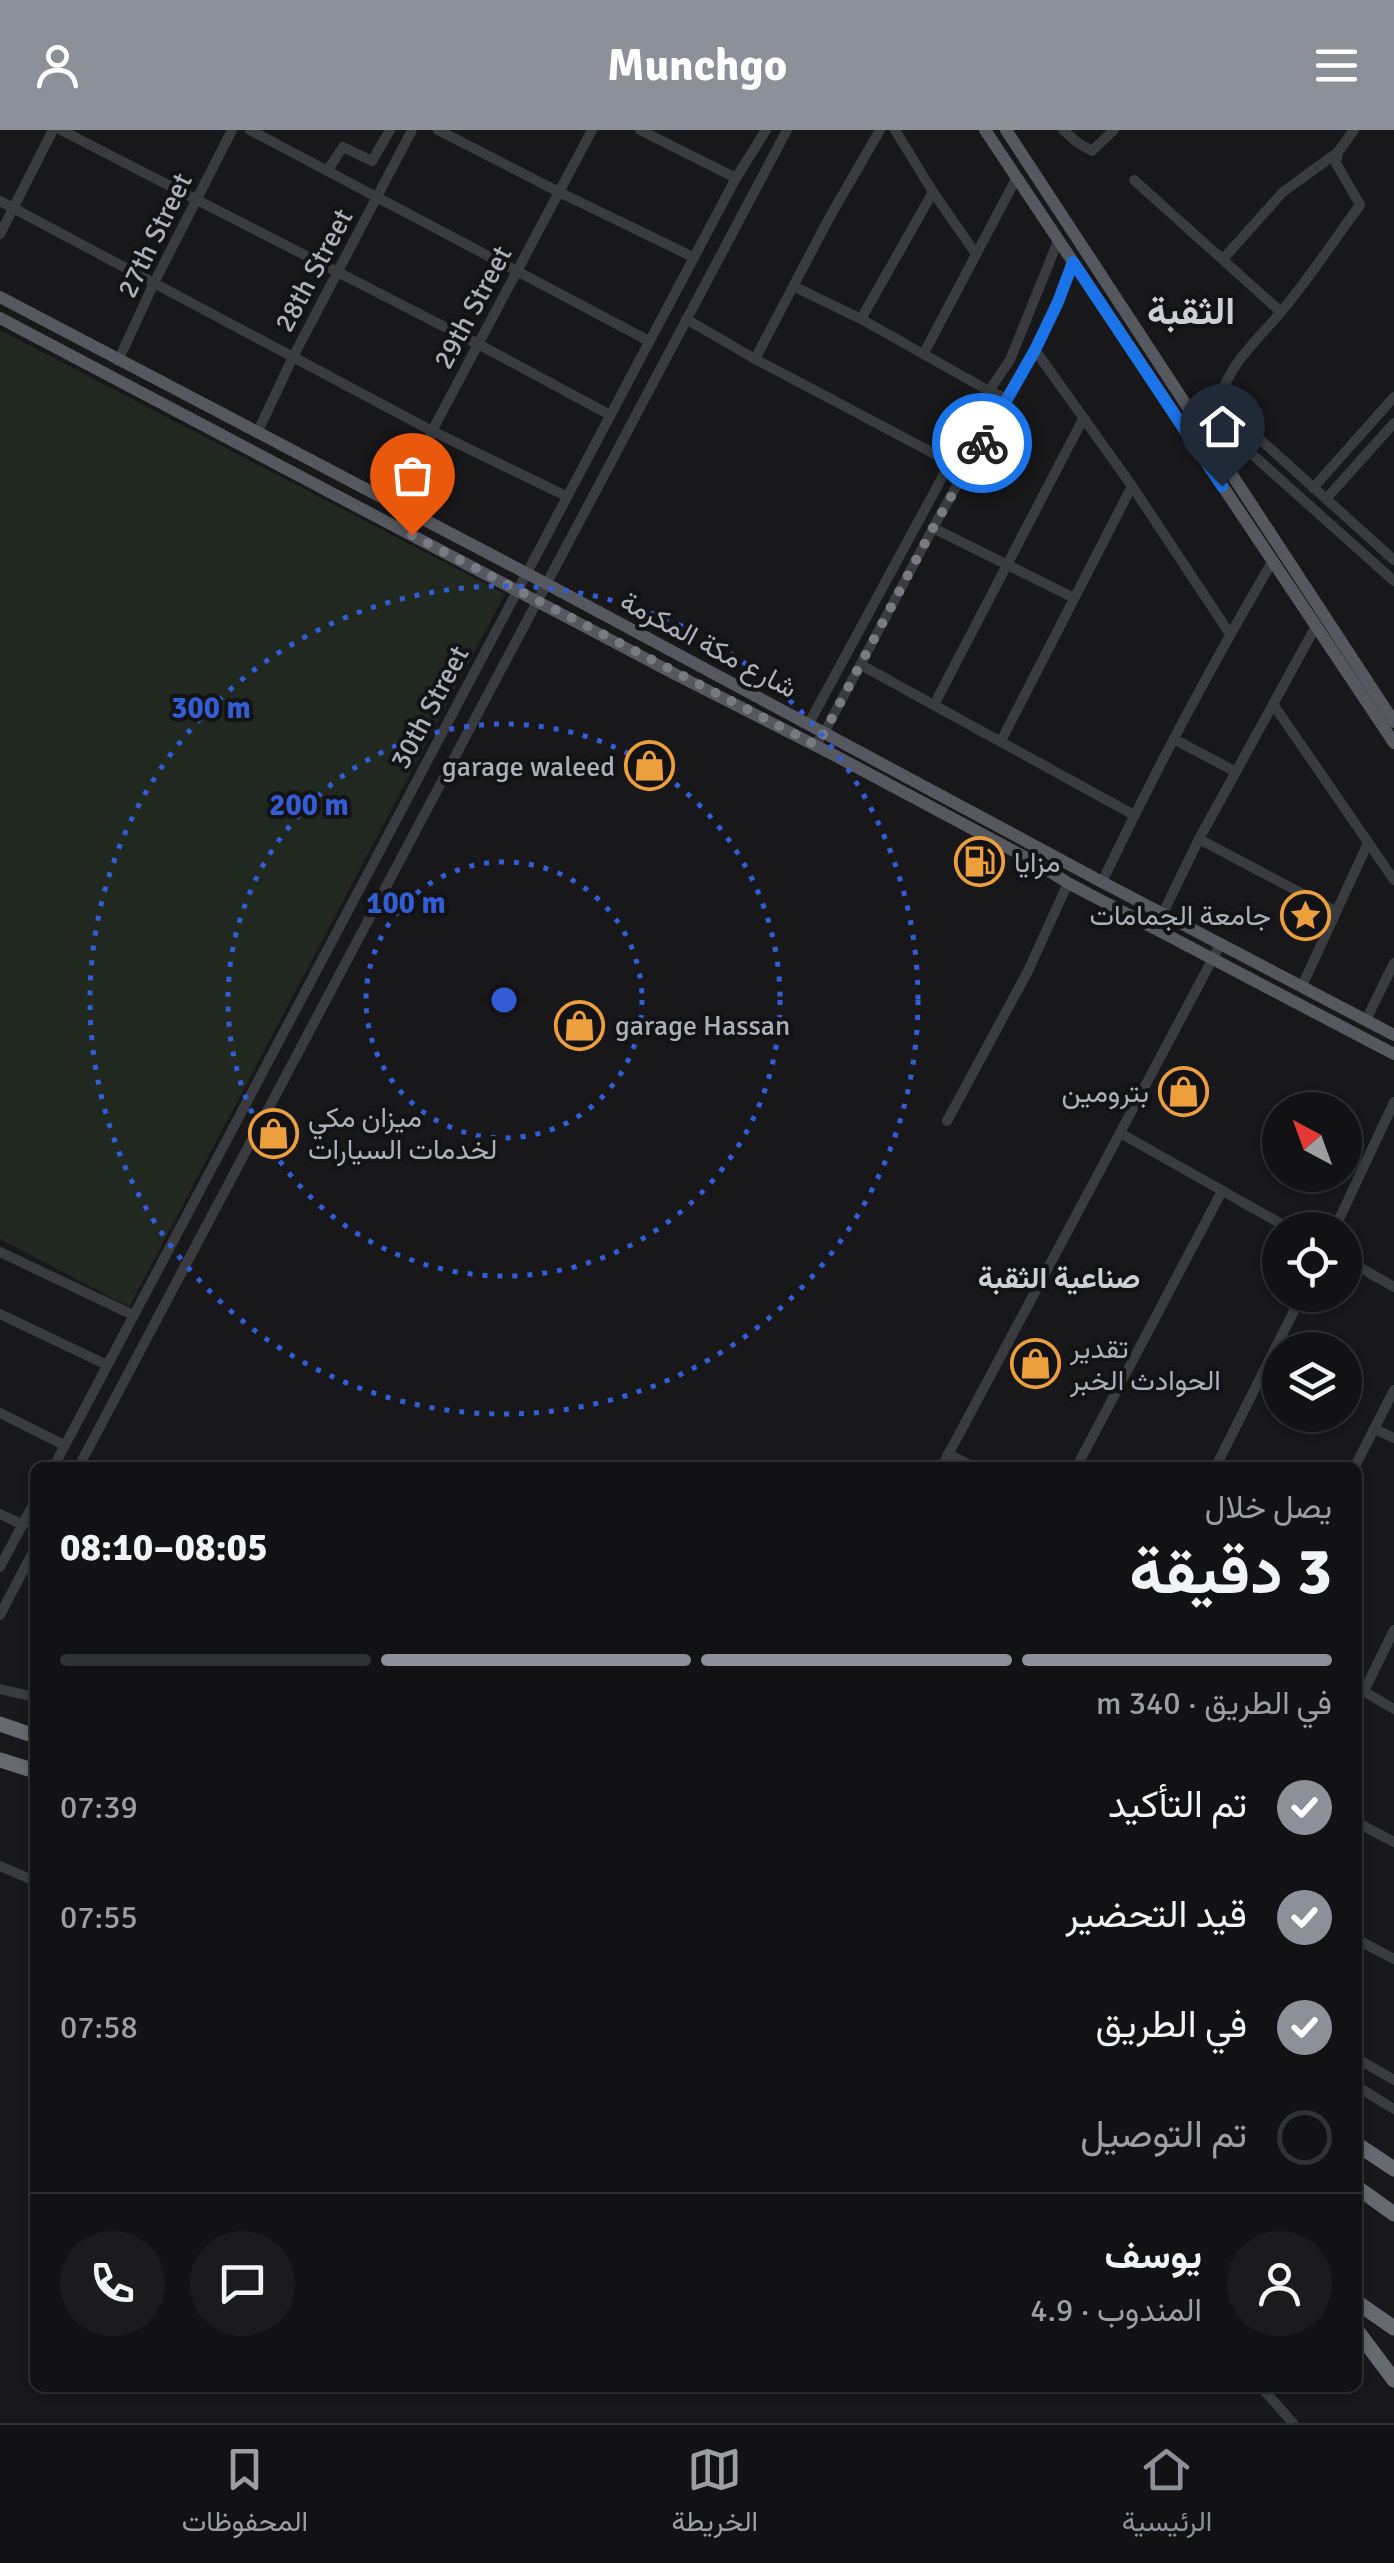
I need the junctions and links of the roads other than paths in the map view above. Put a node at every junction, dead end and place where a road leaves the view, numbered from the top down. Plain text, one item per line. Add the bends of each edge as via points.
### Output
1 (57, 130) edge
2 (232, 130) edge
3 (250, 130) edge
4 (390, 130) edge
5 (412, 130) edge
6 (438, 130) edge
7 (592, 130) edge
8 (640, 130) edge
9 (766, 130) edge
10 (786, 130) edge
11 (880, 130) edge
12 (894, 130) edge
13 (984, 130) edge
14 (1006, 130) edge
15 (1064, 130) edge
16 (1354, 130) edge
17 (1108, 132) edge
18 (1338, 152) junction
19 (327, 170) junction
20 (1017, 177) junction
21 (736, 178) junction
22 (1134, 180) dead end
23 (559, 192) junction
24 (933, 192) junction
25 (377, 197) junction
26 (196, 200) junction
27 (0, 202) edge
28 (12, 208) junction
29 (0, 234) edge
30 (1058, 240) junction
31 (976, 254) junction
32 (693, 257) junction
33 (1223, 259) junction
34 (1073, 262) junction
35 (517, 271) junction
36 (338, 272) junction
37 (154, 283) junction
38 (795, 287) junction
39 (0, 298) edge
40 (1281, 312) junction
41 (0, 318) edge
42 (686, 319) junction
43 (861, 319) junction
44 (649, 341) junction
45 (478, 344) junction
46 (1035, 350) junction
47 (924, 353) junction
48 (293, 357) junction
49 (118, 360) junction
50 (755, 360) junction
51 (988, 391) junction
52 (1394, 397) edge
53 (1006, 398) junction
54 (1218, 402) junction
55 (610, 415) junction
56 (1083, 418) junction
57 (1394, 423) edge
58 (432, 431) junction
59 (257, 434) junction
60 (952, 461) junction
61 (967, 471) junction
62 (1132, 486) junction
63 (1314, 488) junction
64 (566, 496) junction
65 (1326, 499) junction
66 (395, 507) junction
67 (1249, 514) junction
68 (933, 528) junction
69 (1394, 560) edge
70 (1272, 562) junction
71 (1007, 566) junction
72 (526, 574) junction
73 (1394, 581) edge
74 (545, 584) junction
75 (517, 591) junction
76 (1074, 598) junction
77 (535, 600) junction
78 (1316, 626) junction
79 (1230, 634) junction
80 (861, 665) junction
81 (1273, 704) junction
82 (934, 705) junction
83 (1394, 722) edge
84 (808, 725) junction
85 (824, 733) junction
86 (1174, 739) junction
87 (1001, 741) junction
88 (1394, 743) edge
89 (816, 745) junction
90 (1236, 772) junction
91 (1134, 816) junction
92 (1199, 839) junction
93 (1368, 843) junction
94 (1394, 880) edge
95 (1102, 882) junction
96 (1068, 883) junction
97 (1335, 910) junction
98 (1163, 913) junction
99 (1220, 943) junction
100 (1213, 958) junction
101 (1394, 963) edge
102 (1302, 986) junction
103 (1370, 1023) junction
104 (1352, 1031) junction
105 (1394, 1035) edge
106 (1394, 1054) edge
107 (1394, 1102) edge
108 (947, 1121) dead end
109 (1120, 1133) junction
110 (1222, 1191) junction
111 (1342, 1212) edge
112 (1262, 1213) edge
113 (0, 1252) edge
114 (1362, 1269) edge
115 (1394, 1287) edge
116 (1294, 1312) edge
117 (0, 1314) edge
118 (133, 1315) junction
119 (107, 1365) junction
120 (1394, 1390) edge
121 (0, 1413) edge
122 (1375, 1429) junction
123 (1394, 1438) edge
124 (64, 1446) junction
125 (948, 1454) junction
126 (56, 1462) edge
127 (81, 1462) edge
128 (944, 1462) edge
129 (963, 1462) edge
130 (1079, 1462) edge
131 (1219, 1462) edge
132 (1357, 1462) edge
133 (30, 1512) edge
134 (0, 1514) edge
135 (23, 1525) junction
136 (30, 1557) edge
137 (0, 1567) edge
138 (0, 1614) edge
139 (1394, 1630) edge
140 (1362, 1687) edge
141 (0, 1689) edge
142 (1362, 1690) edge
143 (30, 1696) edge
144 (1394, 1709) edge
145 (0, 1724) edge
146 (30, 1734) edge
147 (0, 1760) edge
148 (30, 1769) edge
149 (1362, 1825) edge
150 (1394, 1842) edge
151 (0, 1866) edge
152 (30, 1880) edge
153 (1362, 1942) edge
154 (1394, 1959) edge
155 (1362, 2061) edge
156 (1394, 2080) edge
157 (1362, 2089) edge
158 (1394, 2108) edge
159 (1362, 2148) edge
160 (1394, 2169) edge
161 (1362, 2191) edge
162 (1394, 2214) edge
163 (1362, 2306) edge
164 (1394, 2328) edge
165 (1362, 2337) edge
166 (1394, 2380) edge
167 (1265, 2392) edge
168 (1292, 2423) edge

1 - 26 street
1 - 28 street
2 - 26 street, 27th Street
3 - 19 street
4 - 19 street via 372,162 343,146
5 - 25 street, 28th Street
6 - 23 street
7 - 23 street, 29th Street
8 - 21 street
9 - 21 street, 30th Street
10 - 42 street, 30th Street
11 - 38 street
12 - 24 street
13 - 20 main road
14 - 67 main road
15 - 17 street via 1092,151
16 - 18 street
18 - 33 street via 1283,192
18 - 40 street via 1336,163 1360,204
19 - 25 street
20 - 30 main road
20 - 31 street
21 - 32 street, 30th Street
22 - 33 street
23 - 32 street
23 - 35 street, 29th Street
24 - 31 street
24 - 43 street
25 - 35 street
25 - 36 street, 28th Street
26 - 36 street
26 - 37 street, 27th Street
27 - 28 street
28 - 29 street
28 - 37 street
30 - 34 main road
30 - 51 street via 1010,360
31 - 47 street
32 - 44 street, 30th Street
33 - 40 street
34 - 46 street
34 - 67 main road
35 - 44 street
35 - 45 street, 29th Street
36 - 45 street
36 - 48 street, 28th Street
37 - 48 street
37 - 49 street, 27th Street
38 - 43 street
38 - 50 street
39 - 49 main road, شارع مكة المكرمة
40 - 54 street via 1250,343
41 - 75 main road, شارع مكة المكرمة
42 - 50 street
42 - 74 street, 30th Street
43 - 47 street
44 - 55 street, 30th Street
45 - 55 street
45 - 58 street, 29th Street
46 - 53 street
46 - 56 street
47 - 51 street
48 - 58 street
48 - 59 street, 28th Street
49 - 59 main road, شارع مكة المكرمة
50 - 60 street
51 - 53 street
51 - 60 street
52 - 63 street
53 - 61 street
54 - 63 street
54 - 73 street via 1235,439
55 - 64 street, 30th Street
56 - 62 street
56 - 71 street
57 - 65 street
58 - 64 street
58 - 66 street, 29th Street
59 - 66 main road, شارع مكة المكرمة
60 - 61 street
60 - 84 street
61 - 68 street
62 - 76 street
62 - 79 street
63 - 65 street
64 - 72 street, 30th Street
65 - 69 street
66 - 72 main road, شارع مكة المكرمة
67 - 70 main road
67 - 83 main road
68 - 71 street
68 - 80 street
70 - 78 main road
70 - 79 street
71 - 76 street
71 - 82 street
72 - 74 main road, شارع مكة المكرمة
72 - 75 street, 30th Street
74 - 77 street, 30th Street
74 - 84 main road, شارع مكة المكرمة
75 - 77 main road, شارع مكة المكرمة
75 - 118 street, 30th Street
76 - 87 street
77 - 89 main road, شارع مكة المكرمة
77 - 127 street, 30th Street
78 - 81 street
78 - 88 main road
79 - 86 street
80 - 82 street
80 - 85 street
81 - 90 street
81 - 93 street
82 - 87 street
84 - 85 main road, شارع مكة المكرمة
85 - 89 street
85 - 95 main road, شارع مكة المكرمة
86 - 90 street
86 - 91 street
87 - 91 street
89 - 96 main road, شارع مكة المكرمة
90 - 92 street
91 - 95 street
92 - 97 street
92 - 98 street
93 - 94 street
93 - 97 street
95 - 98 main road, شارع مكة المكرمة
96 - 100 main road, شارع مكة المكرمة
96 - 108 street
97 - 102 street
98 - 99 main road, شارع مكة المكرمة
99 - 100 street
99 - 102 main road, شارع مكة المكرمة
100 - 104 main road, شارع مكة المكرمة
100 - 109 street
101 - 103 street
102 - 103 main road, شارع مكة المكرمة
103 - 104 main road via 1371,1031
103 - 105 main road, شارع مكة المكرمة
104 - 106 main road, شارع مكة المكرمة
107 - 111 street
109 - 110 street
109 - 125 street
110 - 112 street
110 - 130 street
113 - 118 street
114 - 115 street
116 - 131 street
117 - 119 street
118 - 119 street, 30th Street
119 - 124 street, 30th Street
120 - 122 street
121 - 124 street
122 - 123 street
122 - 132 street
124 - 126 street, 30th Street
125 - 128 street
125 - 129 street
133 - 135 street
134 - 135 street
135 - 137 street
136 - 138 street
139 - 140 street
141 - 143 street
142 - 144 street
145 - 146 highway
147 - 148 highway
149 - 150 street
151 - 152 street
153 - 154 street
155 - 156 street
157 - 158 street
159 - 160 highway
161 - 162 highway
163 - 164 highway
165 - 166 highway
167 - 168 street

